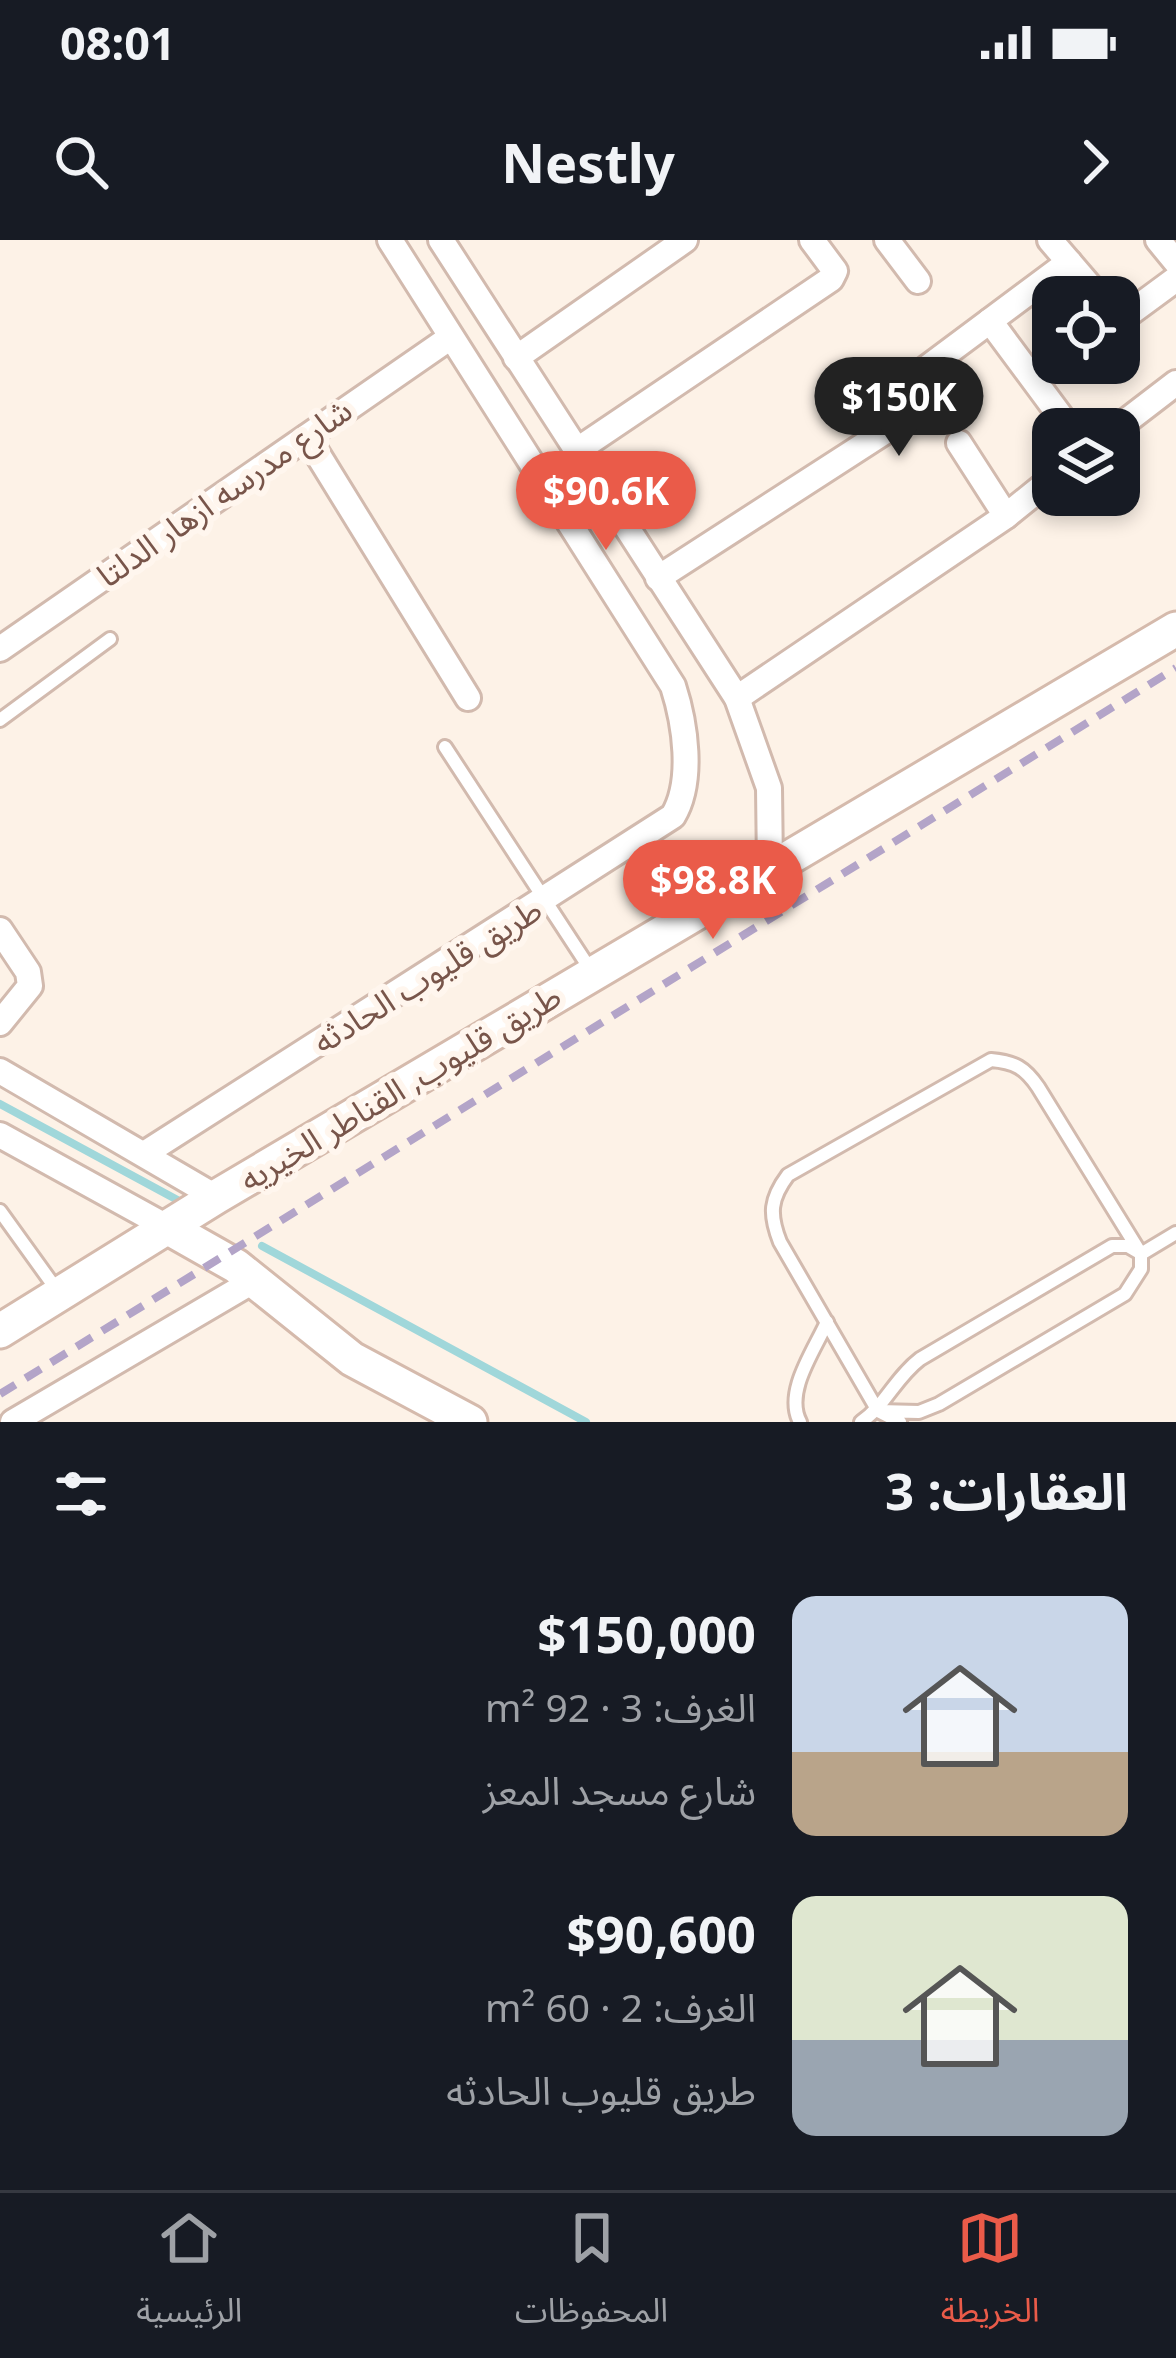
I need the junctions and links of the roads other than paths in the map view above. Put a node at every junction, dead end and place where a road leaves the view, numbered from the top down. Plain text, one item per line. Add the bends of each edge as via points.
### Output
1 (390, 240) edge
2 (441, 240) edge
3 (685, 240) edge
4 (812, 240) edge
5 (887, 240) edge
6 (1050, 240) edge
7 (1158, 240) edge
8 (1069, 262) junction
9 (1176, 262) edge
10 (1081, 276) edge
11 (1176, 279) edge
12 (918, 281) dead end
13 (1140, 306) edge
14 (989, 321) junction
15 (451, 337) junction
16 (516, 358) junction
17 (1176, 383) edge
18 (1054, 408) edge
19 (550, 411) junction
20 (1140, 411) edge
21 (513, 434) junction
22 (307, 436) junction
23 (959, 443) dead end
24 (575, 451) junction
25 (1032, 495) edge
26 (1006, 516) junction
27 (658, 578) junction
28 (1176, 629) edge
29 (110, 638) dead end
30 (0, 649) edge
31 (468, 698) dead end
32 (737, 698) junction
33 (0, 720) edge
34 (445, 747) dead end
35 (770, 868) junction
36 (546, 901) junction
37 (0, 930) edge
38 (592, 973) junction
39 (0, 1023) edge
40 (0, 1071) edge
41 (0, 1135) edge
42 (144, 1154) junction
43 (216, 1197) junction
44 (0, 1211) edge
45 (166, 1226) junction
46 (1176, 1234) edge
47 (1141, 1254) junction
48 (255, 1280) junction
49 (59, 1294) junction
50 (827, 1322) junction
51 (0, 1330) edge
52 (878, 1411) junction
53 (13, 1422) edge
54 (470, 1422) edge
55 (800, 1422) edge
56 (860, 1422) edge
57 (900, 1422) edge

1 - 15 street, طريق قليوب الحادثه
2 - 16 street
3 - 16 street
4 - 24 street via 836,271 831,279
5 - 12 street
6 - 8 street
7 - 9 street
8 - 10 street
8 - 14 street
11 - 13 street
14 - 18 street
14 - 27 street via 904,385 909,416
15 - 21 street, طريق قليوب الحادثه
15 - 22 street, شارع مدرسه ازهار الدلتا
16 - 19 street
17 - 20 street
19 - 21 street
19 - 24 street
21 - 36 street, طريق قليوب الحادثه via 673,686 685,746 673,816
22 - 30 street, شارع مدرسه ازهار الدلتا
22 - 31 street
23 - 26 street
24 - 27 street
25 - 26 street
26 - 32 street
27 - 32 street
28 - 35 main road, طريق قليوب, القناطر الخيريه
29 - 33 lane
32 - 35 street via 769,788
34 - 36 lane
35 - 38 main road, طريق قليوب, القناطر الخيريه
36 - 38 lane
36 - 42 street, طريق قليوب الحادثه
37 - 39 street via 30,978 28,992
38 - 43 main road, طريق قليوب, القناطر الخيريه
40 - 42 street
41 - 45 street
42 - 43 street
43 - 45 main road, طريق قليوب, القناطر الخيريه
44 - 49 lane
45 - 48 main road
45 - 49 main road, طريق قليوب, القناطر الخيريه
46 - 47 lane
47 - 50 lane via 1027,1071 991,1060 788,1175 773,1195 771,1219
47 - 52 lane via 1112,1246 940,1347 902,1373
47 - 52 lane via 1135,1283 1088,1316 939,1404
48 - 53 street
48 - 54 main road via 352,1359
49 - 51 main road, طريق قليوب, القناطر الخيريه
50 - 52 lane
50 - 55 lane via 796,1392
52 - 56 lane
52 - 57 lane

